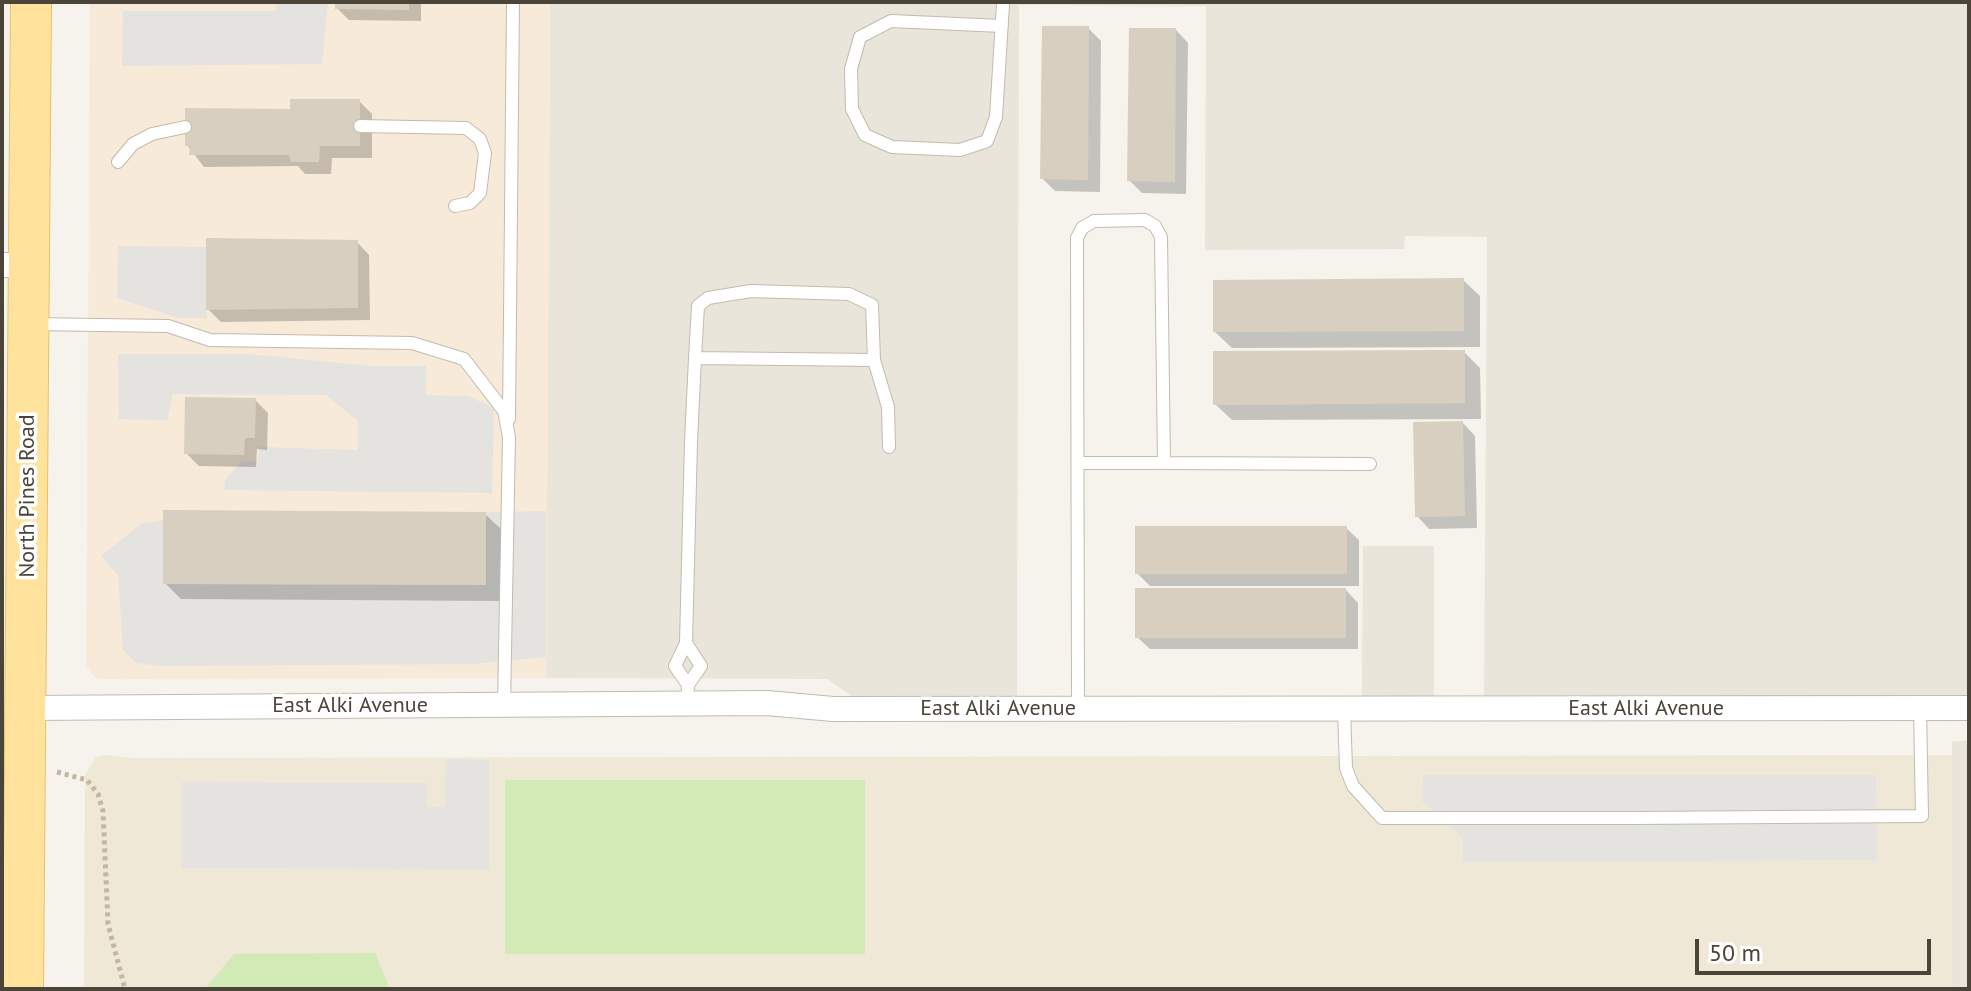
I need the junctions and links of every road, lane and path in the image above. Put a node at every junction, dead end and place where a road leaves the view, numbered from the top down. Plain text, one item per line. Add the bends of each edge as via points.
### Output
1 (31, 2) edge
2 (513, 2) edge
3 (1003, 2) edge
4 (1002, 26) junction
5 (360, 126) dead end
6 (185, 127) dead end
7 (118, 162) dead end
8 (455, 206) dead end
9 (16, 265) edge
10 (30, 324) junction
11 (695, 358) junction
12 (874, 360) junction
13 (509, 437) junction
14 (889, 447) dead end
15 (1078, 463) junction
16 (1164, 463) junction
17 (1370, 464) dead end
18 (686, 643) junction
19 (688, 695) junction
20 (504, 705) junction
21 (1920, 708) junction
22 (1969, 708) edge
23 (1078, 709) junction
24 (1344, 709) junction
25 (23, 735) junction
26 (23, 989) edge
27 (125, 989) edge

1 - 9 main road, North Pines Road
2 - 13 lane
3 - 4 lane
4 - 4 lane via 996,117 987,141 960,150 892,147 865,135 852,109 851,69 860,37 891,21
5 - 8 lane via 466,128 480,139 485,153 480,193 470,203
6 - 7 lane via 152,134 133,144
9 - 10 main road, North Pines Road
10 - 13 lane via 168,326 210,340 412,343 464,359 504,411
10 - 25 main road, North Pines Road
11 - 12 lane
11 - 12 lane via 698,306 708,298 751,291 849,294 872,305
11 - 18 lane
12 - 14 lane via 888,407
13 - 20 lane
15 - 16 lane
15 - 16 lane via 1077,238 1094,221 1145,220 1161,237
15 - 23 lane
16 - 17 lane
18 - 19 lane via 675,666
18 - 19 lane via 701,666
19 - 20 street, East Alki Avenue
19 - 23 street, East Alki Avenue via 833,709
20 - 25 street, East Alki Avenue
21 - 22 street, East Alki Avenue
21 - 24 street, East Alki Avenue
21 - 24 lane via 1922,816 1634,818 1382,818 1353,786 1346,768
23 - 24 street, East Alki Avenue
25 - 26 main road, North Pines Road
25 - 27 path via 87,780 98,794 106,834 108,924

